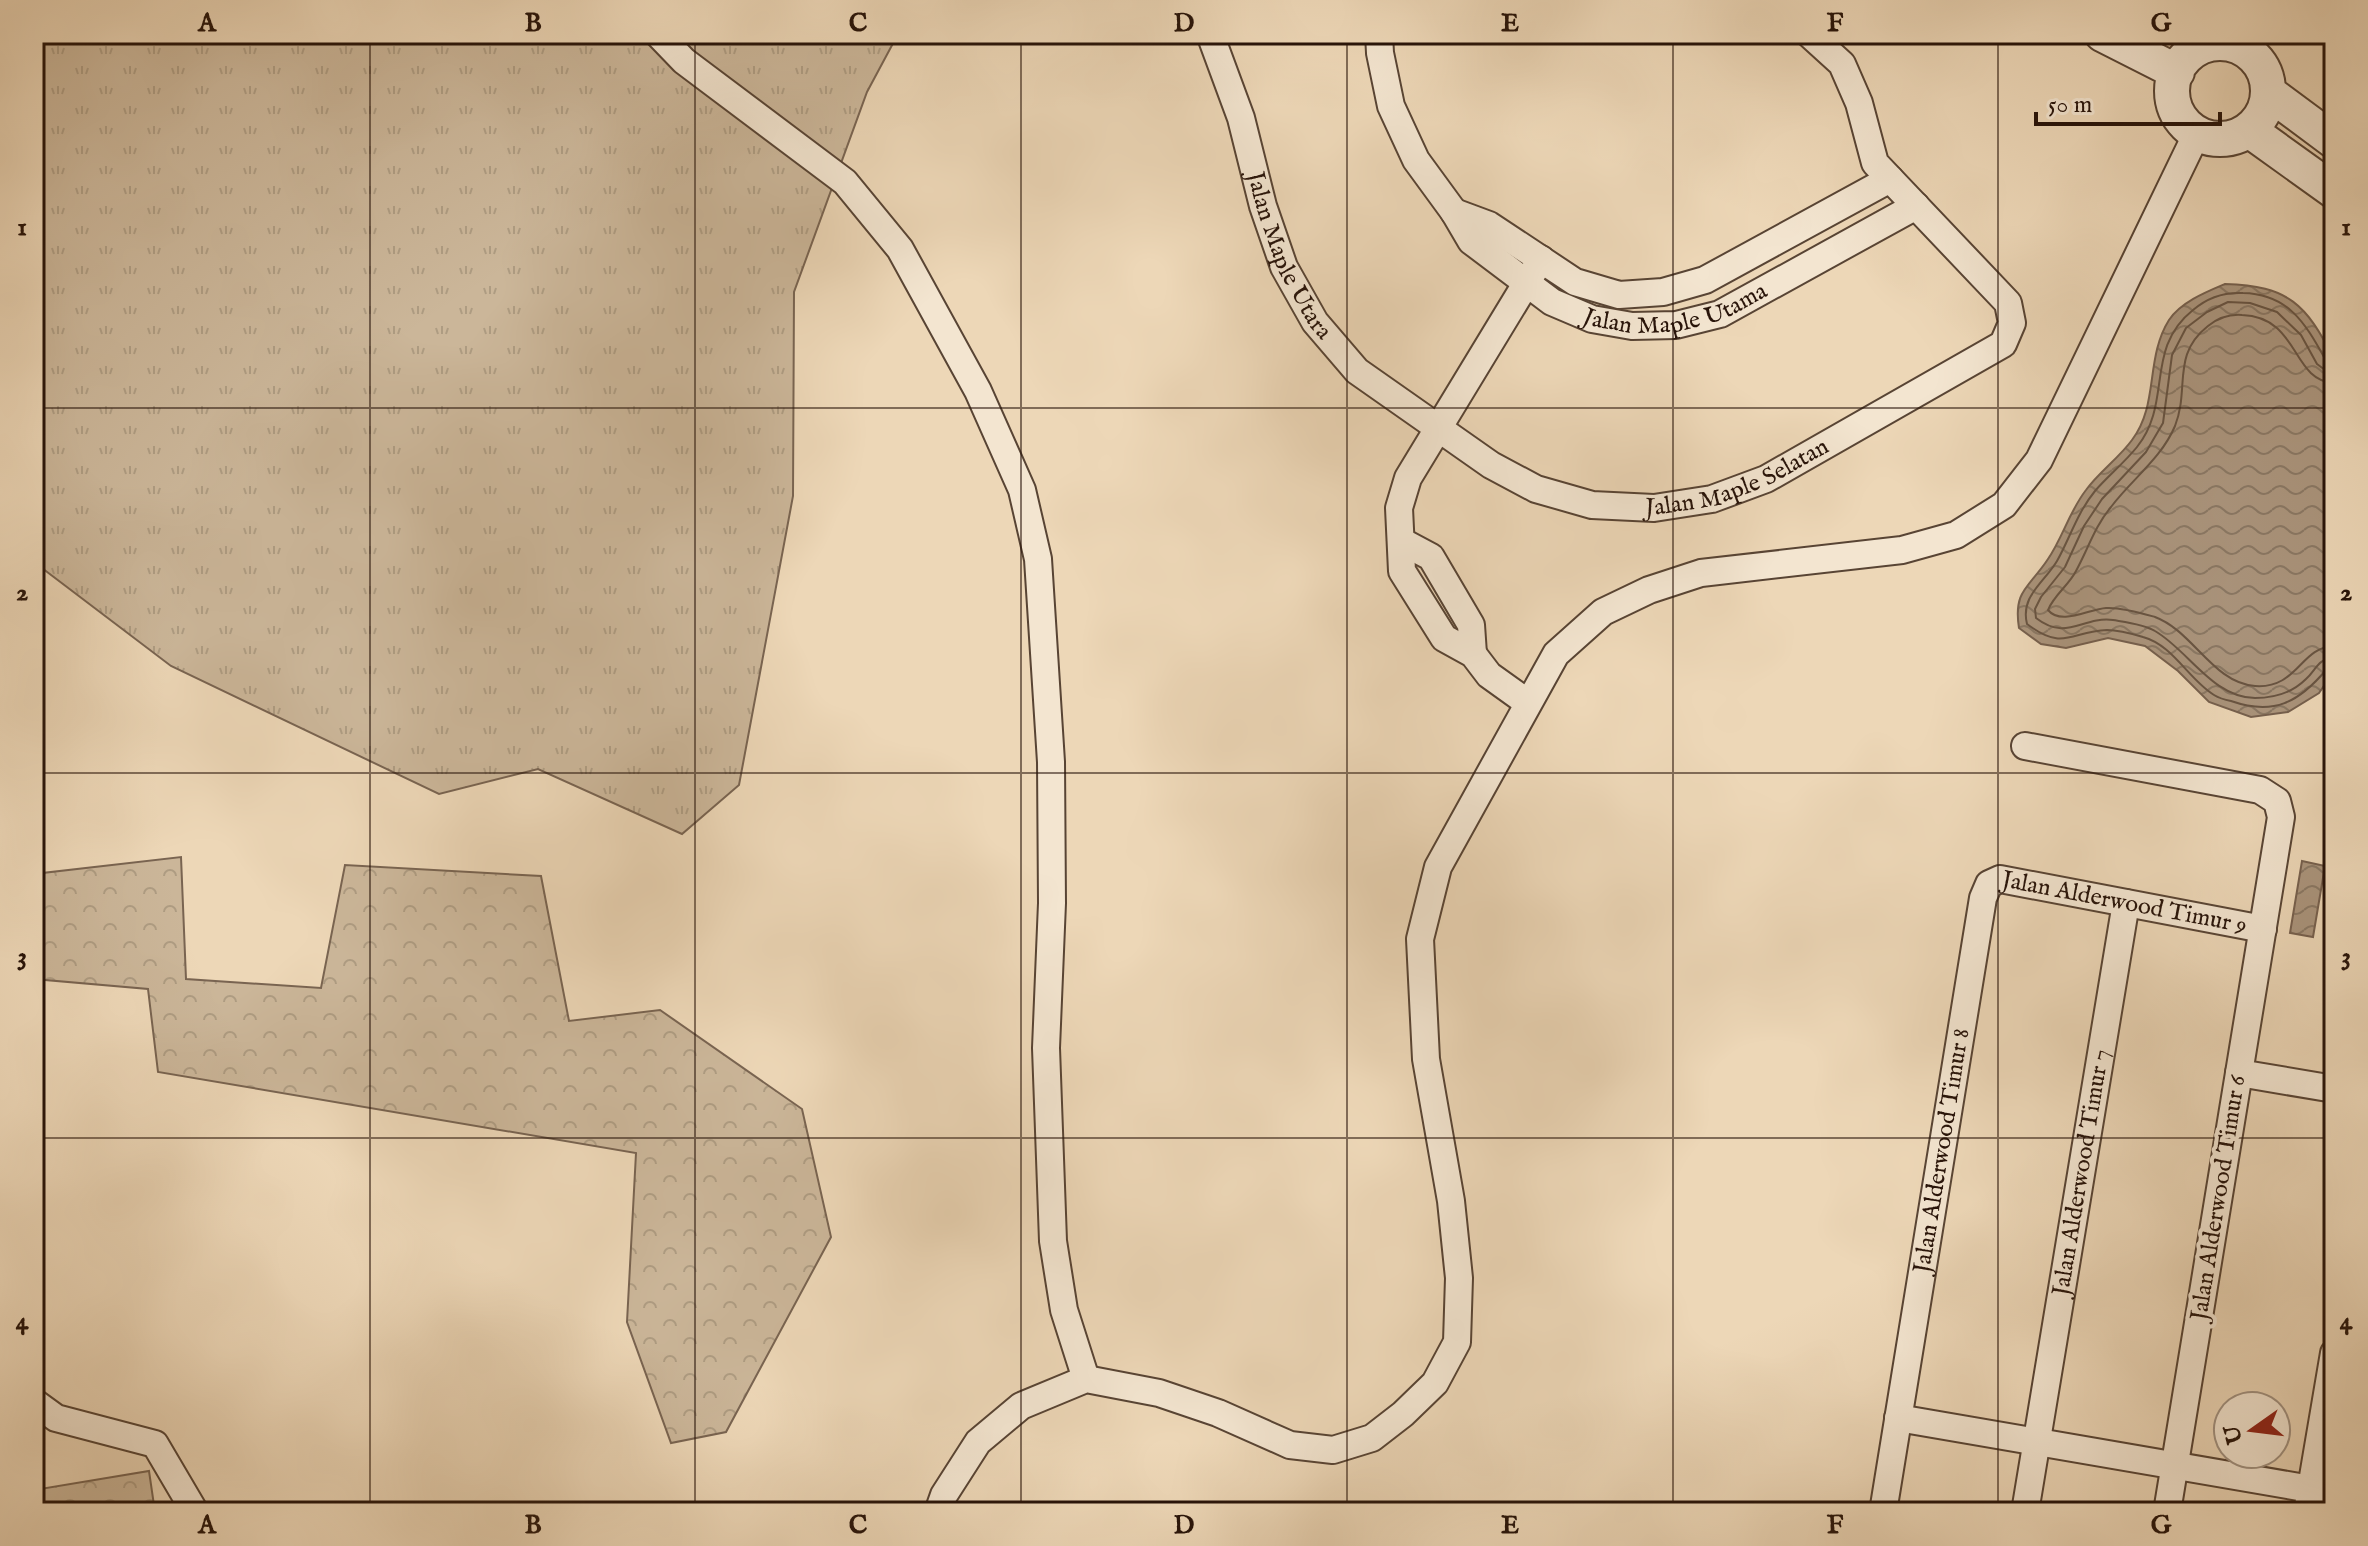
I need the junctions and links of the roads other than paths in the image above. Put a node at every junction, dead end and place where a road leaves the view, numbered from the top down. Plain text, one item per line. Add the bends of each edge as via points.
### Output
1 (658, 34) edge
2 (1210, 34) edge
3 (1379, 34) edge
4 (1809, 34) edge
5 (2102, 34) edge
6 (2229, 40) edge
7 (2177, 72) junction
8 (2268, 92) junction
9 (2249, 130) junction
10 (2197, 133) junction
11 (2334, 141) edge
12 (1890, 179) junction
13 (2334, 191) edge
14 (1916, 206) junction
15 (1454, 212) junction
16 (1541, 259) junction
17 (1526, 283) junction
18 (1439, 428) junction
19 (1528, 703) junction
20 (2025, 746) dead end
21 (1989, 884) joint
22 (2126, 903) junction
23 (2263, 929) junction
24 (2239, 1073) junction
25 (2334, 1089) edge
26 (2334, 1353) edge
27 (1086, 1379) junction
28 (34, 1402) edge
29 (1898, 1418) junction
30 (2037, 1442) junction
31 (2175, 1466) junction
32 (2317, 1498) edge
33 (195, 1512) edge
34 (938, 1512) edge
35 (1883, 1512) edge
36 (2025, 1512) edge
37 (2167, 1512) edge

1 - 27 street via 684,61 845,182 900,249 978,391 1022,490 1038,559 1051,762 1046,1048 1053,1241 1064,1310
2 - 18 street, Jalan Maple Utara via 1241,118 1284,267 1315,322 1357,371
3 - 15 street, Jalan Maple Utama via 1391,106 1416,160
4 - 12 street via 1842,64 1875,163
5 - 7 street
6 - 7 street via 2197,49
6 - 8 street via 2254,57
7 - 10 street via 2175,106
8 - 9 street via 2266,107
8 - 11 street
9 - 10 street via 2224,140
9 - 13 street
10 - 19 street via 2039,460 2004,505 1956,535 1902,550 1701,573 1649,590 1603,612 1556,654
12 - 14 street
12 - 16 street, Jalan Maple Utama via 1705,280 1663,292 1619,295 1575,282
14 - 17 street, Jalan Maple Utama via 1720,314 1676,325 1632,326 1592,319 1552,302
14 - 18 street, Jalan Maple Selatan via 2008,303 2012,323 2003,344 1766,479 1712,499 1654,508 1592,505 1536,489
15 - 16 street, Jalan Maple Utama via 1489,225
15 - 17 street, Jalan Maple Utama via 1471,241
16 - 17 street
17 - 18 street
18 - 19 street via 1408,478 1399,508 1402,571 1444,638 1473,654 1489,675
19 - 27 street via 1438,867 1420,939 1426,1059 1459,1278 1457,1342 1435,1383 1372,1438 1333,1450 1290,1445 1159,1393
20 - 23 street, Jalan Alderwood Timur 6 via 2260,790 2277,801 2281,817
21 - 22 street, Jalan Alderwood Timur 9 via 2000,879
21 - 29 street, Jalan Alderwood Timur 8
22 - 23 street, Jalan Alderwood Timur 9
22 - 30 street, Jalan Alderwood Timur 7
23 - 24 street, Jalan Alderwood Timur 6
24 - 25 street
24 - 31 street, Jalan Alderwood Timur 6
26 - 32 street
27 - 34 street via 1021,1406 978,1442
28 - 33 street via 56,1418 155,1444
29 - 30 street
29 - 35 street, Jalan Alderwood Timur 8
30 - 31 street
30 - 36 street, Jalan Alderwood Timur 7
31 - 32 street
31 - 37 street, Jalan Alderwood Timur 6

